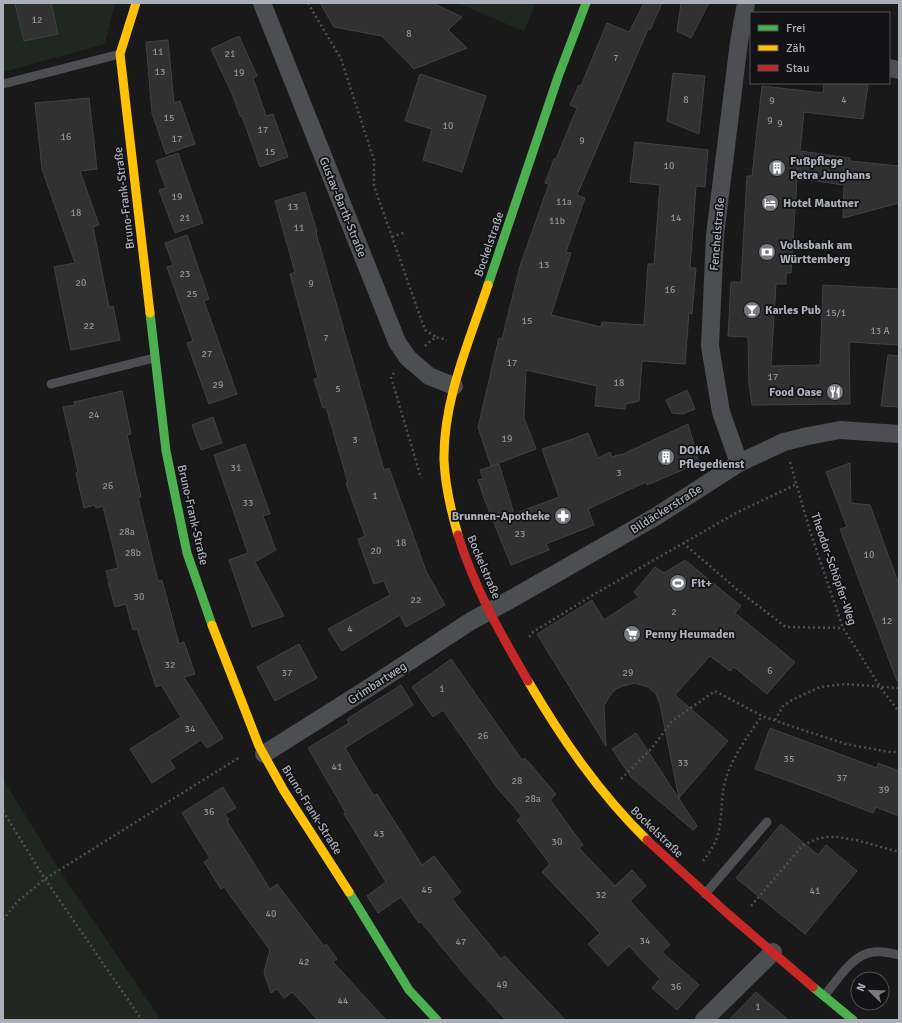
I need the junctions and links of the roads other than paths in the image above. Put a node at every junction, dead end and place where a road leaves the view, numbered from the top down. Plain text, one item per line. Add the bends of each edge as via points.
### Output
1 (136, 3) edge
2 (262, 3) edge
3 (586, 3) edge
4 (746, 3) edge
5 (745, 43) edge
6 (120, 54) junction
7 (3, 84) edge
8 (154, 358) junction
9 (51, 384) dead end
10 (454, 386) junction
11 (899, 434) edge
12 (738, 463) junction
13 (489, 611) junction
14 (261, 750) junction
15 (767, 822) dead end
16 (705, 894) junction
17 (773, 952) junction
18 (899, 955) edge
19 (824, 996) junction
20 (437, 1020) edge
21 (704, 1020) edge
22 (853, 1020) edge

1 - 6 street, Bruno-Frank-Straße
2 - 10 street, Gustav-Barth-Straße via 397,342 408,358 429,376
3 - 10 street, Bockelstraße via 558,77
4 - 5 street, Fenchelstraße
5 - 12 street, Fenchelstraße via 714,235 710,346 721,412
6 - 7 lane
6 - 8 street, Bruno-Frank-Straße
8 - 9 lane
8 - 14 street, Bruno-Frank-Straße via 166,451 187,553 220,648
10 - 13 street, Bockelstraße via 446,434 444,471 462,550
11 - 12 street, Bildäckerstraße via 840,430 784,442
12 - 13 street, Bildäckerstraße via 655,517
13 - 14 street, Grimbartweg
13 - 16 street, Bockelstraße via 560,734 604,794 636,830
14 - 20 street, Bruno-Frank-Straße via 409,990
15 - 16 lane
16 - 17 street, Bockelstraße
17 - 19 street, Bockelstraße
17 - 21 street
18 - 19 lane via 874,952 863,954 852,962
19 - 22 street, Bockelstraße

